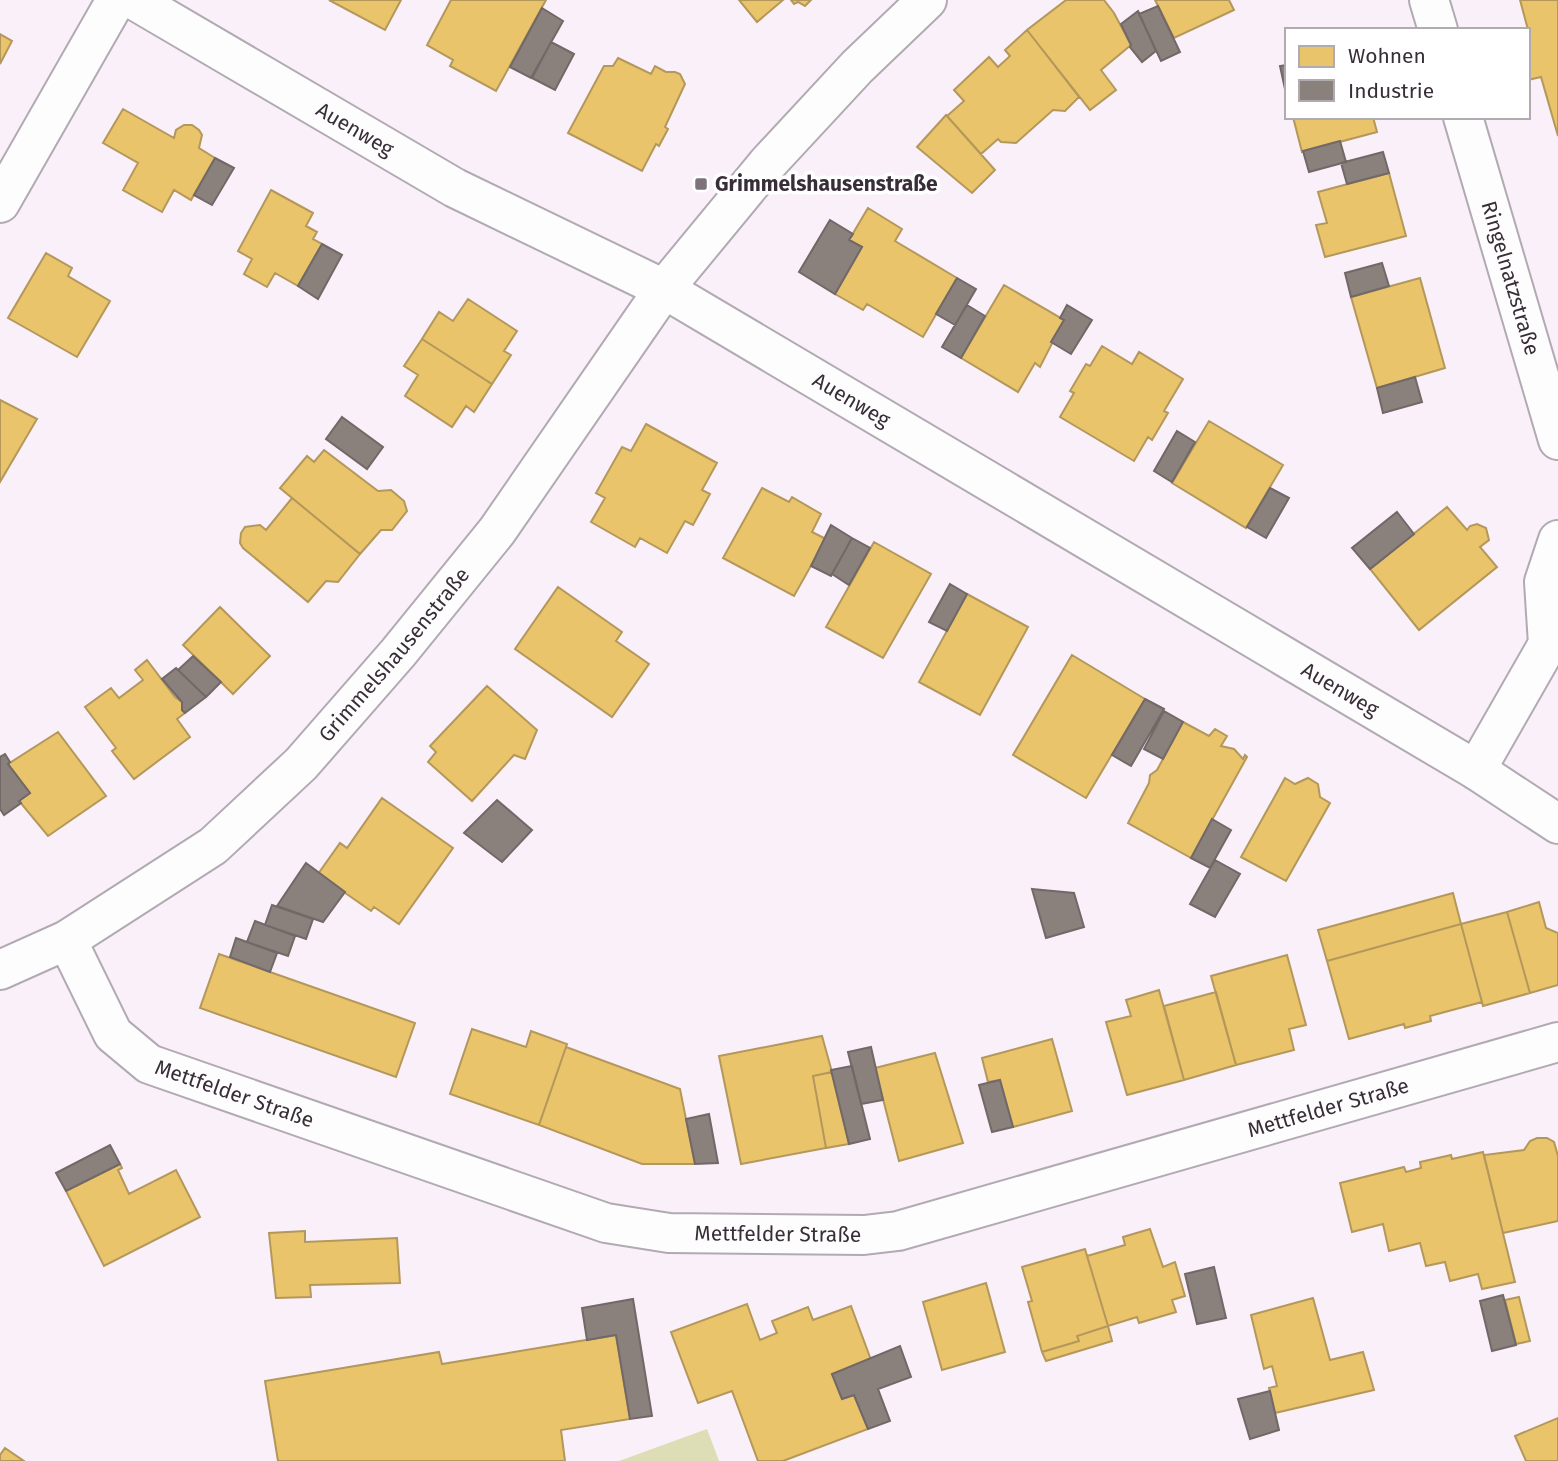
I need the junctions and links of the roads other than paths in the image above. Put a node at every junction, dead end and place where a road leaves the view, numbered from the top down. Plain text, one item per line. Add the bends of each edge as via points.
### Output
1 (116, 0) edge
2 (134, 0) edge
3 (927, 0) edge
4 (1429, 0) edge
5 (1437, 28) edge
6 (1464, 119) edge
7 (0, 203) edge
8 (664, 289) junction
9 (1558, 440) edge
10 (1558, 540) edge
11 (1476, 770) junction
12 (1558, 824) edge
13 (67, 940) junction
14 (0, 970) edge
15 (1558, 1042) edge

1 - 7 street
2 - 8 street, Auenweg via 455,188
3 - 8 street, Grimmelshausenstraße via 767,164
4 - 5 street
6 - 9 street, Ringelnatzstraße
8 - 11 street, Auenweg
8 - 13 street, Grimmelshausenstraße via 497,531 301,764 213,845
10 - 11 street via 1544,582 1548,643
11 - 12 street, Auenweg
13 - 14 street, Grimmelshausenstraße
13 - 15 street, Mettfelder Straße via 113,1034 149,1064 606,1223 669,1233 863,1235 898,1231

